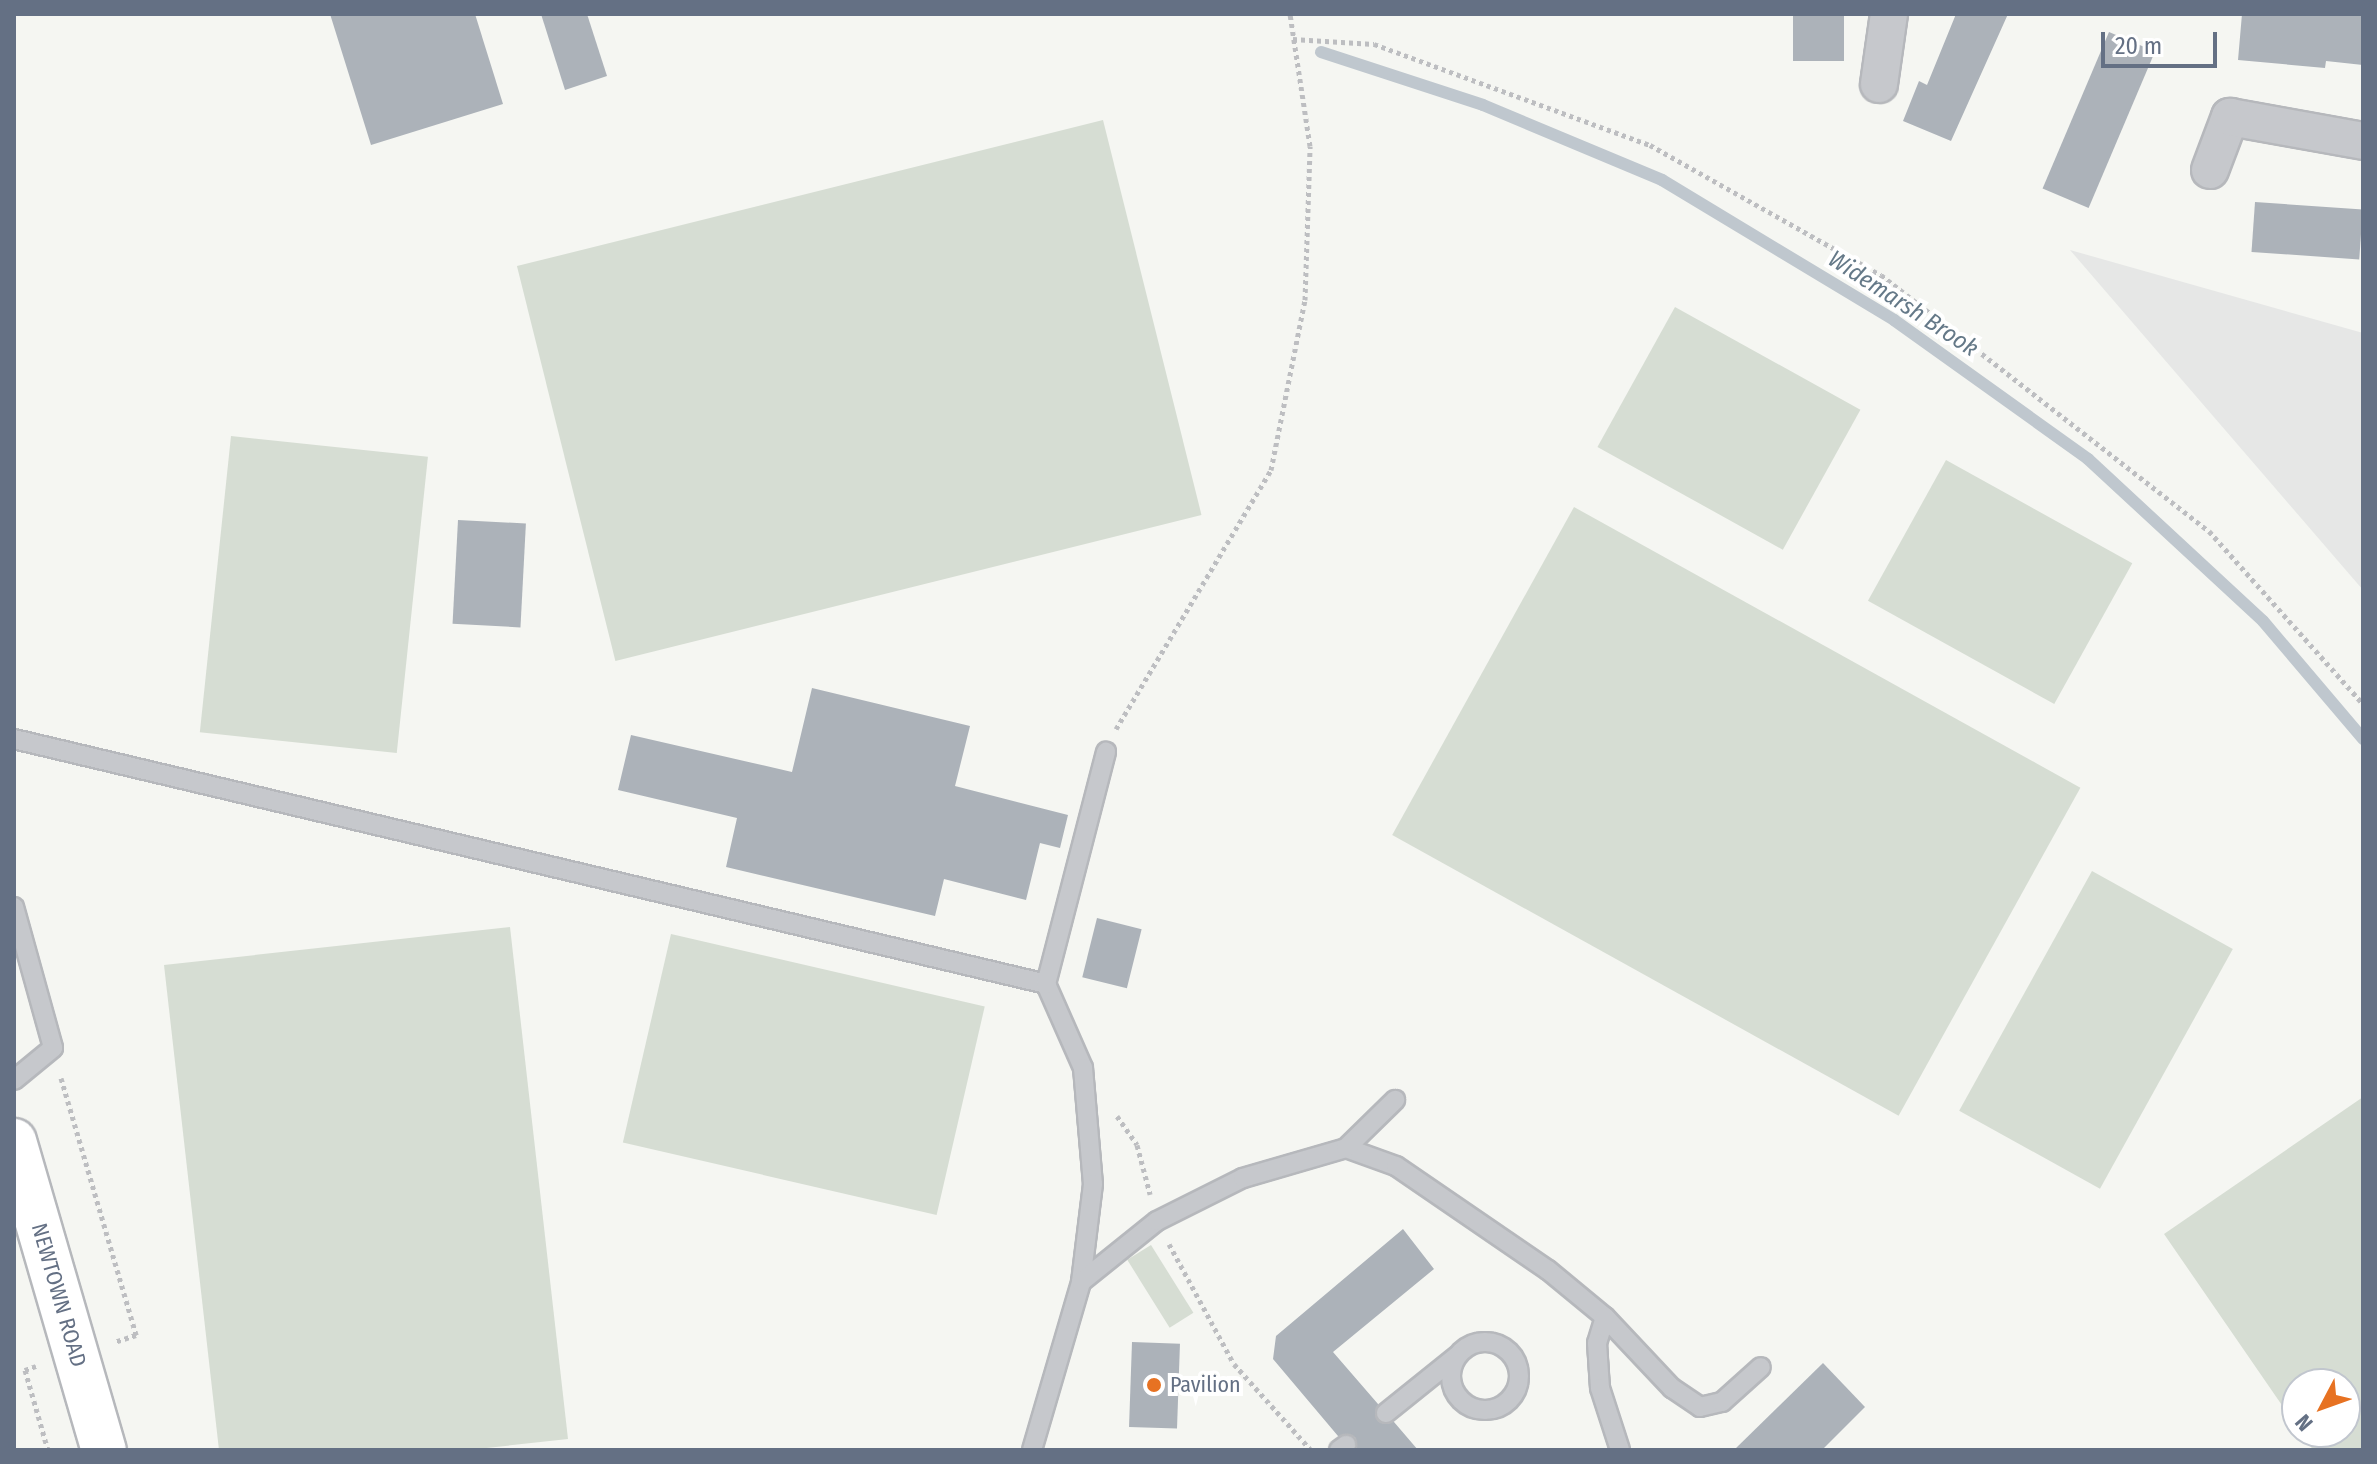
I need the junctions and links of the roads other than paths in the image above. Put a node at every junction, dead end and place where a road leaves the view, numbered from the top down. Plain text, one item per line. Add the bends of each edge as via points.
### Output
1 (1889, 14) edge
2 (1879, 84) dead end
3 (2363, 141) edge
4 (2210, 170) dead end
5 (14, 739) edge
6 (1106, 752) road end
7 (14, 907) edge
8 (1046, 984) junction
9 (14, 1080) edge
10 (1395, 1100) dead end
11 (14, 1141) edge
12 (1346, 1148) junction
13 (1081, 1282) junction
14 (1605, 1317) junction
15 (1457, 1356) dead end
16 (1761, 1367) dead end
17 (1386, 1413) dead end
18 (104, 1450) edge
19 (1032, 1450) edge
20 (1620, 1450) edge

1 - 2 street
3 - 4 street via 2230,117
5 - 8 lane
6 - 8 lane
7 - 9 lane via 53,1048
8 - 13 lane via 1083,1068 1093,1184
10 - 12 lane
11 - 18 highway, NEWTOWN ROAD
12 - 13 lane via 1243,1178 1157,1221
12 - 14 lane via 1396,1166 1473,1215
13 - 19 lane
14 - 16 lane via 1672,1388 1700,1407 1722,1402
14 - 20 lane via 1597,1343 1600,1388
15 - 17 lane

